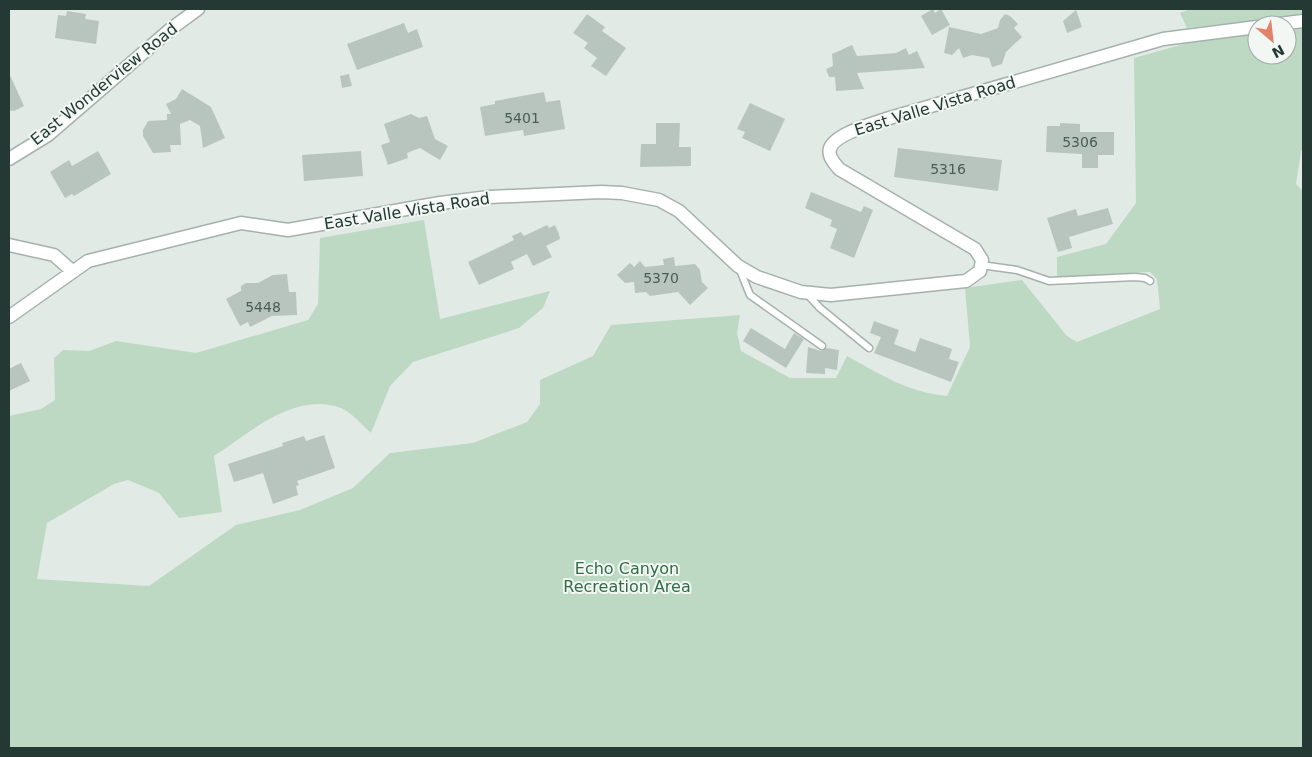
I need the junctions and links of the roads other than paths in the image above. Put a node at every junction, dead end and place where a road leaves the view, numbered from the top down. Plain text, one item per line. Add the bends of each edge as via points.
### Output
1 (198, 9) edge
2 (1247, 28) edge
3 (9, 158) edge
4 (9, 244) edge
5 (981, 265) junction
6 (738, 266) junction
7 (72, 271) junction
8 (1150, 281) dead end
9 (806, 293) junction
10 (9, 317) edge
11 (822, 346) dead end
12 (869, 348) dead end

1 - 3 street, East Wonderview Road via 48,135
2 - 5 street, East Valle Vista Road via 1163,39 886,119 837,139 830,155 839,169 975,249 982,260
4 - 7 street via 54,255
5 - 8 lane via 1017,270 1049,281 1136,277
5 - 9 street, East Valle Vista Road via 980,271 966,281 831,295
6 - 7 street, East Valle Vista Road via 680,211 659,200 600,192 488,197 288,230 240,224 104,256
6 - 9 street, East Valle Vista Road via 757,277
6 - 11 lane via 750,295
7 - 10 street, East Valle Vista Road
9 - 12 lane

